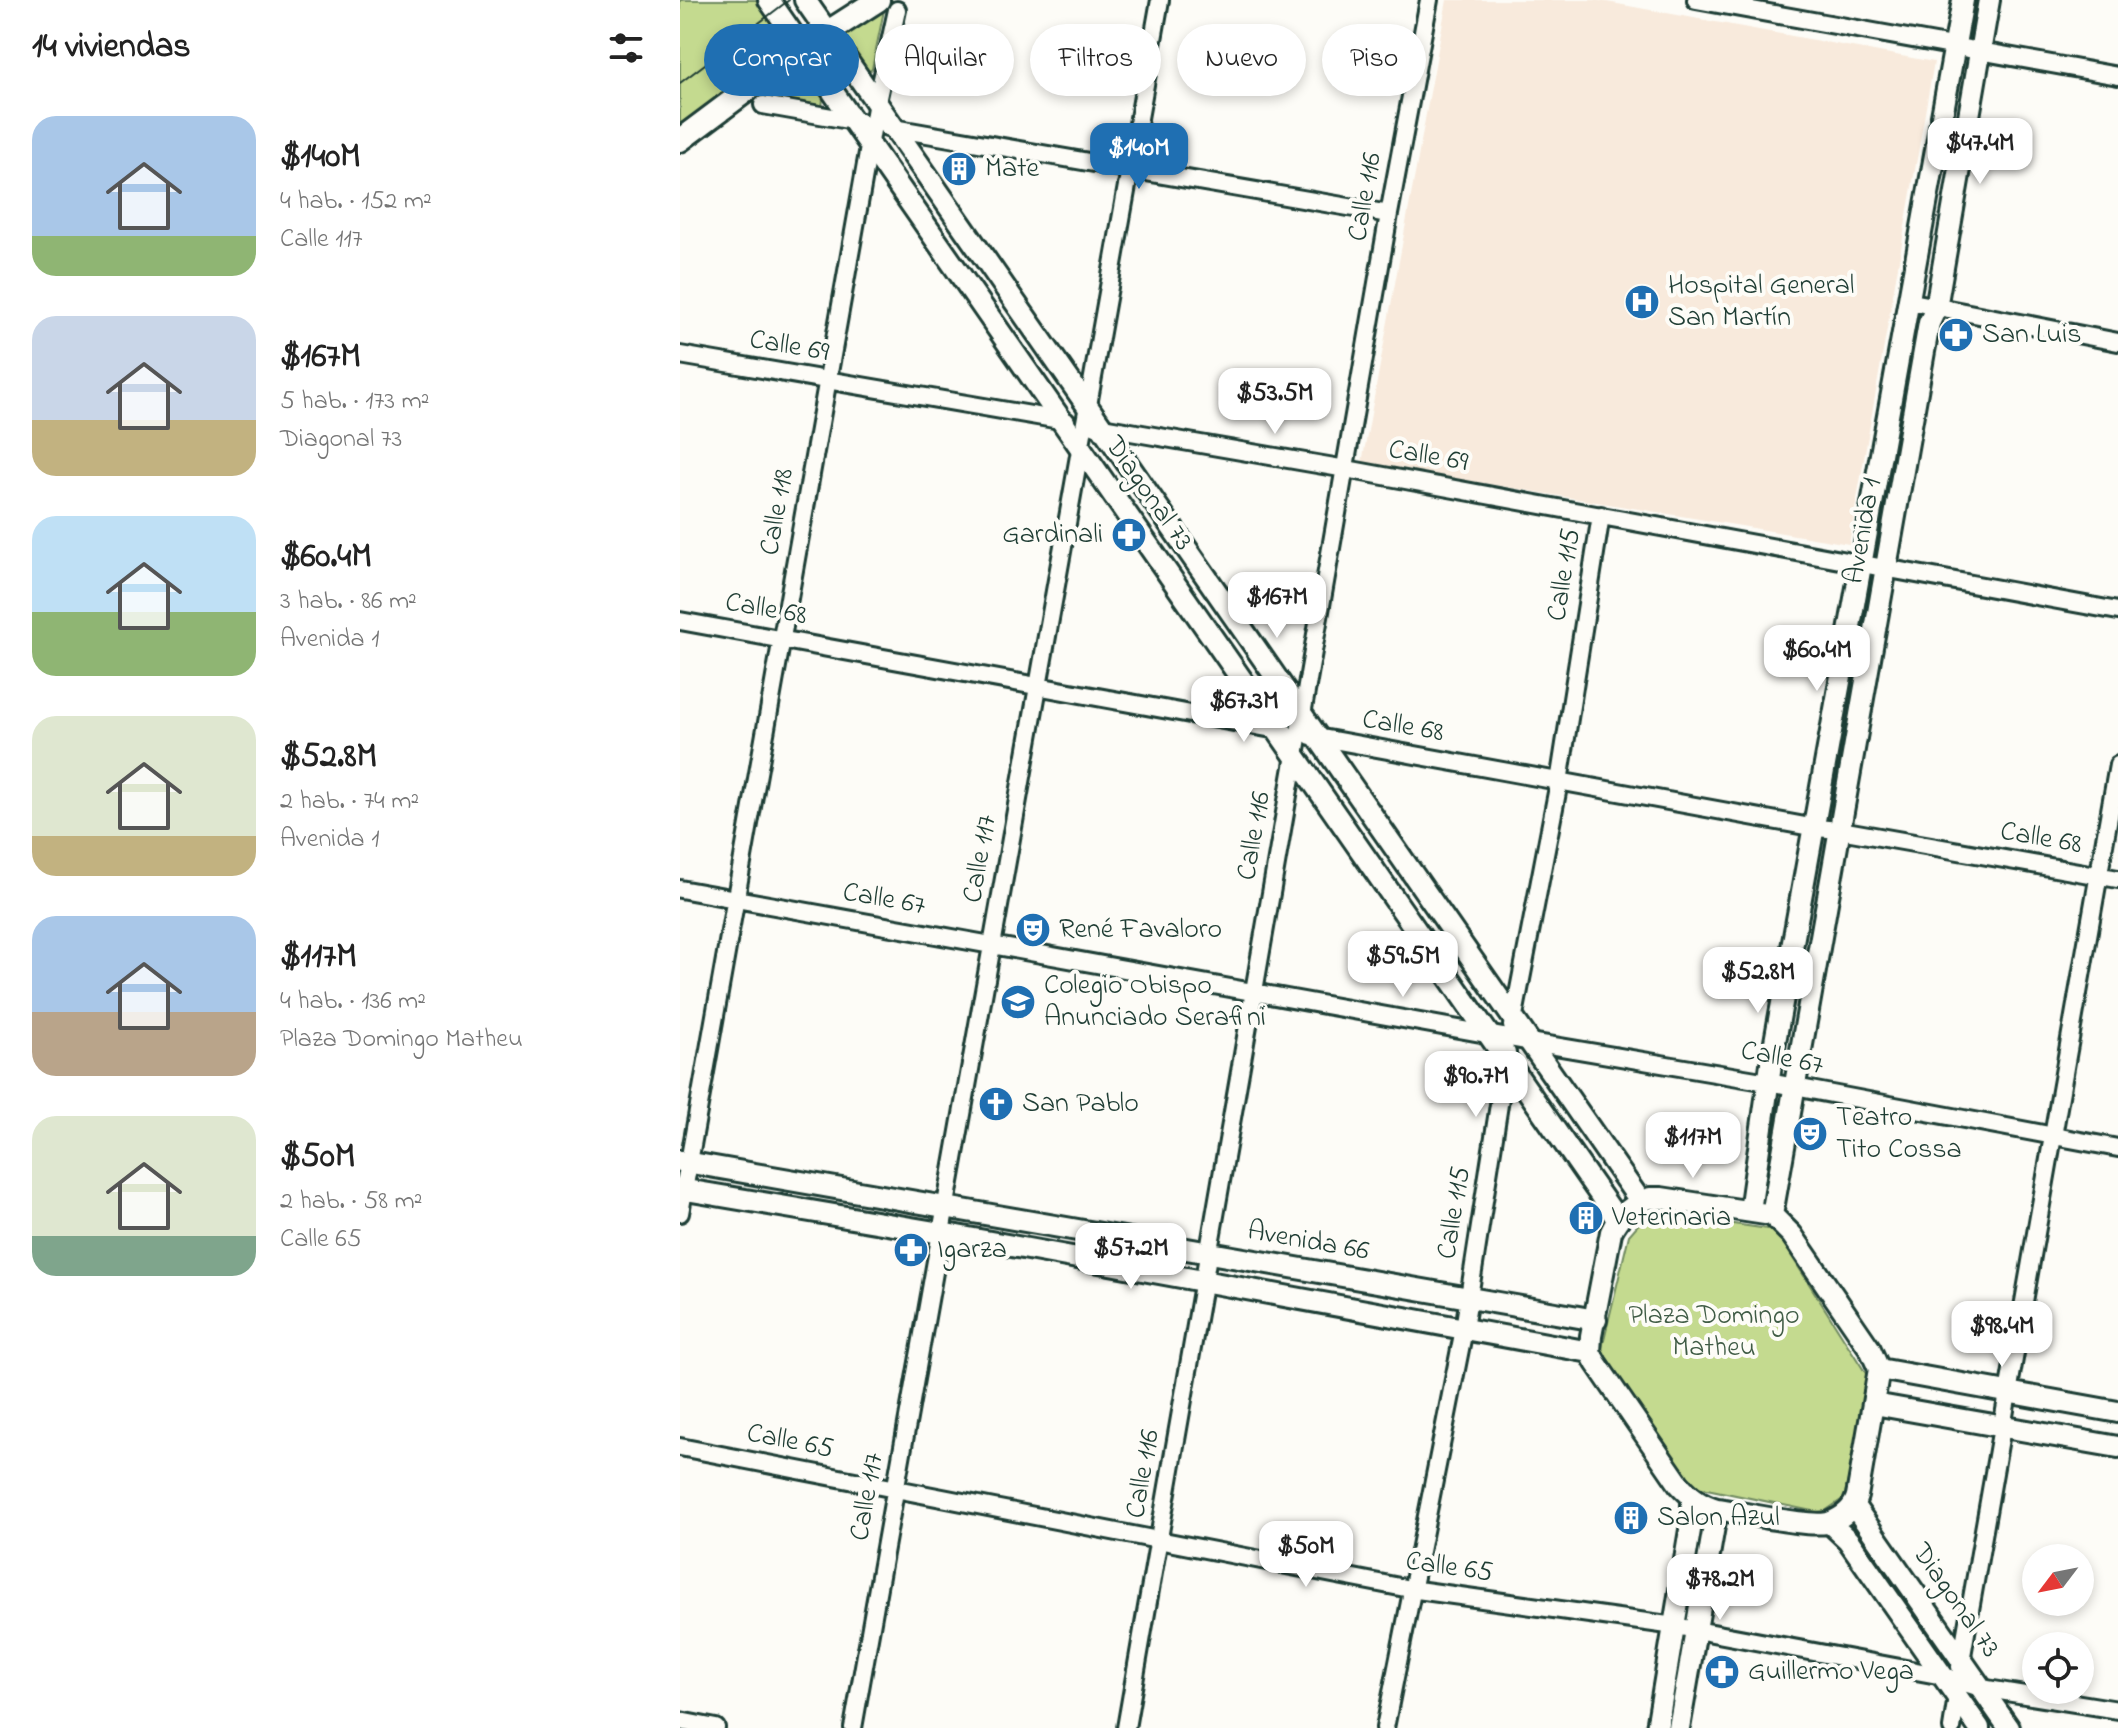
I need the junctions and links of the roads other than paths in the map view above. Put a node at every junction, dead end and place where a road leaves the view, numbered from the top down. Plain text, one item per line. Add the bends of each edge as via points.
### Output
1 (769, 0) edge
2 (805, 0) edge
3 (1160, 0) edge
4 (1429, 0) edge
5 (1696, 0) edge
6 (1963, 0) edge
7 (1989, 0) edge
8 (887, 5) edge
9 (786, 24) edge
10 (822, 24) edge
11 (843, 24) edge
12 (1954, 45) junction
13 (1981, 50) junction
14 (859, 76) edge
15 (2118, 76) edge
16 (739, 96) edge
17 (840, 96) edge
18 (877, 102) junction
19 (763, 105) dead end
20 (895, 128) junction
21 (866, 130) junction
22 (680, 140) edge
23 (1130, 169) junction
24 (1389, 214) junction
25 (1907, 301) junction
26 (1936, 308) junction
27 (2118, 342) edge
28 (680, 355) edge
29 (828, 380) junction
30 (1092, 419) junction
31 (1062, 420) junction
32 (1081, 447) junction
33 (1346, 469) junction
34 (1601, 515) junction
35 (1861, 564) junction
36 (1886, 569) junction
37 (2118, 611) edge
38 (680, 621) edge
39 (782, 639) junction
40 (1038, 686) junction
41 (1307, 729) junction
42 (1278, 730) junction
43 (1296, 756) junction
44 (2118, 765) edge
45 (1559, 782) junction
46 (1816, 828) junction
47 (1840, 830) junction
48 (2097, 876) junction
49 (2118, 879) edge
50 (680, 889) edge
51 (736, 900) junction
52 (992, 945) junction
53 (1254, 993) junction
54 (1513, 1017) junction
55 (1531, 1042) junction
56 (1502, 1044) junction
57 (1768, 1082) junction
58 (1793, 1088) junction
59 (2052, 1136) junction
60 (2118, 1148) edge
61 (684, 1162) edge
62 (682, 1189) edge
63 (1641, 1202) junction
64 (946, 1206) junction
65 (1750, 1211) junction
66 (680, 1213) edge
67 (1772, 1215) junction
68 (1617, 1219) junction
69 (941, 1233) junction
70 (1209, 1253) junction
71 (1204, 1282) junction
72 (1468, 1298) junction
73 (1596, 1320) junction
74 (1464, 1329) junction
75 (1590, 1352) junction
76 (1879, 1369) junction
77 (2007, 1392) junction
78 (1874, 1404) junction
79 (2118, 1412) edge
80 (2001, 1426) junction
81 (680, 1447) edge
82 (2118, 1447) edge
83 (896, 1489) junction
84 (1692, 1498) junction
85 (1854, 1506) junction
86 (1717, 1509) junction
87 (1830, 1523) junction
88 (1159, 1539) junction
89 (1410, 1589) junction
90 (1675, 1626) junction
91 (1696, 1630) junction
92 (1962, 1660) junction
93 (1953, 1685) junction
94 (1981, 1688) junction
95 (2118, 1710) edge
96 (680, 1721) edge
97 (716, 1728) edge
98 (853, 1728) edge
99 (1126, 1728) edge
100 (1385, 1728) edge
101 (1657, 1728) edge
102 (1679, 1728) edge
103 (1952, 1728) edge
104 (1979, 1728) edge
105 (2009, 1728) edge

1 - 9 main road, Diagonal 73
2 - 10 main road, Diagonal 73
3 - 23 street, Calle 117
4 - 24 street, Calle 116
5 - 12 street
6 - 12 main road, Avenida 1
7 - 13 main road, Avenida 1
8 - 11 highway
8 - 18 street, Calle 118
12 - 13 street
12 - 25 main road, Avenida 1
13 - 15 street
13 - 26 main road, Avenida 1
14 - 18 main road, Diagonal 73
16 - 22 highway
17 - 21 main road, Diagonal 73
18 - 20 main road, Diagonal 73
18 - 21 street, Calle 118
19 - 21 street
20 - 21 street
20 - 23 street
20 - 30 main road, Diagonal 73
21 - 29 street, Calle 118
21 - 31 main road, Diagonal 73
23 - 24 street
23 - 30 street, Calle 117
24 - 33 street, Calle 116
25 - 26 street
25 - 35 main road, Avenida 1
26 - 27 street
26 - 36 main road, Avenida 1 via 1929,323
28 - 29 street, Calle 69
29 - 31 street, Calle 69
29 - 39 street, Calle 118
30 - 31 street, Calle 69
30 - 32 street, Calle 117
30 - 33 street, Calle 69
30 - 41 main road, Diagonal 73
31 - 32 main road, Diagonal 73
32 - 40 street, Calle 117
32 - 42 main road, Diagonal 73
33 - 34 street, Calle 69
33 - 41 street, Calle 116
34 - 35 street, Calle 69
34 - 45 street, Calle 115
35 - 36 street, Calle 69
35 - 46 main road, Avenida 1
36 - 37 street, Calle 69
36 - 47 main road, Avenida 1
38 - 39 street, Calle 68
39 - 40 street, Calle 68
39 - 51 street, Calle 118
40 - 42 street, Calle 68
40 - 52 street, Calle 117
41 - 42 street, Calle 68
41 - 43 street, Calle 116
41 - 45 street, Calle 68
41 - 54 main road, Diagonal 73
42 - 43 main road, Diagonal 73
43 - 53 street, Calle 116
43 - 56 main road, Diagonal 73
44 - 48 street
45 - 46 street, Calle 68
45 - 54 street, Calle 115
46 - 47 street, Calle 68
46 - 57 main road, Avenida 1
47 - 48 street, Calle 68
47 - 58 main road, Avenida 1
48 - 49 street, Calle 68
48 - 59 street
50 - 51 street, Calle 67
51 - 52 street, Calle 67
51 - 61 street, Calle 118
52 - 53 street, Calle 67
52 - 64 street, Calle 117
53 - 56 street, Calle 67
53 - 70 street, Calle 116
54 - 55 main road, Diagonal 73
54 - 56 street, Calle 115
55 - 56 street, Calle 67
55 - 57 street, Calle 67
55 - 63 main road, Diagonal 73
56 - 68 main road, Diagonal 73
56 - 72 street, Calle 115
57 - 58 street, Calle 67
57 - 65 main road, Avenida 1
58 - 59 street, Calle 67
58 - 67 main road, Avenida 1
59 - 60 street, Calle 67
59 - 77 street
61 - 62 street, Calle 118
61 - 64 main road, Avenida 66
62 - 66 street, Calle 118
62 - 69 main road, Avenida 66
63 - 65 main road via 1661,1198
63 - 68 main road
64 - 69 street, Calle 117
64 - 70 main road, Avenida 66
65 - 67 main road
67 - 76 main road via 1792,1235
68 - 73 main road
69 - 71 main road, Avenida 66
69 - 83 street, Calle 117
70 - 71 street, Calle 116
70 - 72 main road, Avenida 66
71 - 74 main road, Avenida 66
71 - 88 street, Calle 116
72 - 73 main road, Avenida 66
72 - 74 street, Calle 115
73 - 75 main road
74 - 75 main road, Avenida 66
74 - 89 street, Calle 115
75 - 84 main road
76 - 77 main road
76 - 78 main road
77 - 79 main road
77 - 80 street
78 - 80 main road
78 - 85 main road
80 - 82 main road
80 - 92 street
81 - 83 street, Calle 65
83 - 88 street, Calle 65
83 - 98 street, Calle 117
84 - 86 main road
84 - 90 main road
85 - 87 main road
85 - 92 main road, Diagonal 73
86 - 87 main road
86 - 91 main road
87 - 93 main road, Diagonal 73 via 1848,1540
88 - 89 street, Calle 65
88 - 99 street, Calle 116
89 - 90 street, Calle 65
89 - 100 street, Calle 115
90 - 91 street, Calle 65
90 - 101 main road
91 - 93 street, Calle 65
91 - 102 main road
92 - 93 street
92 - 94 main road, Diagonal 73
93 - 94 street, Calle 65
93 - 103 street
93 - 104 main road, Diagonal 73
94 - 95 street, Calle 65
94 - 105 main road, Diagonal 73
96 - 97 street

